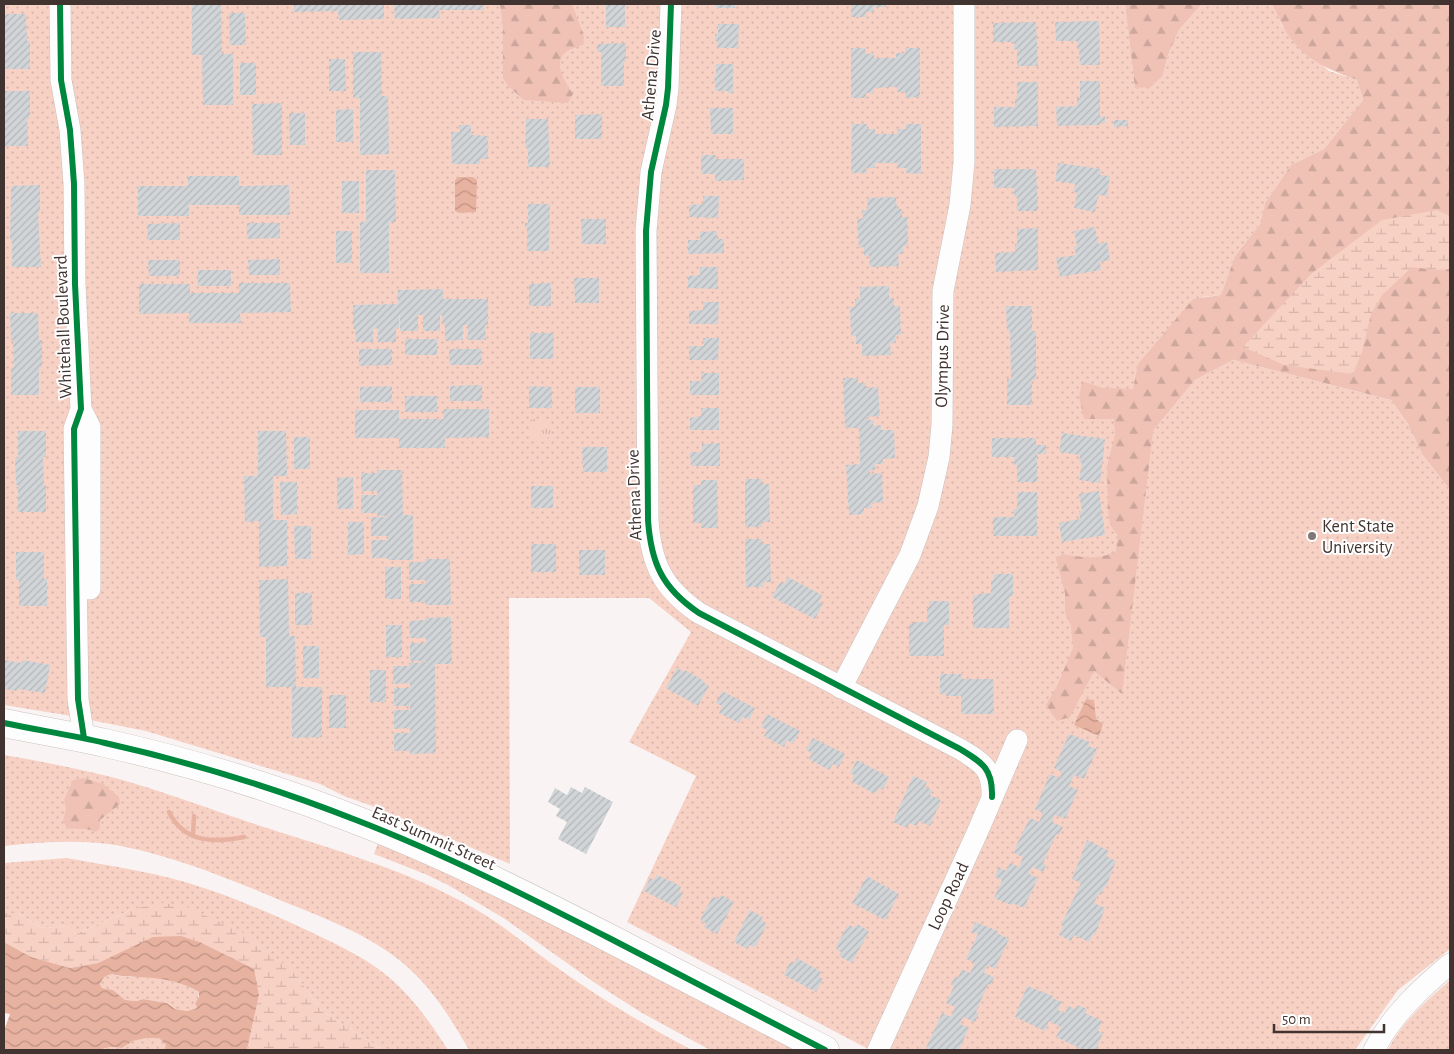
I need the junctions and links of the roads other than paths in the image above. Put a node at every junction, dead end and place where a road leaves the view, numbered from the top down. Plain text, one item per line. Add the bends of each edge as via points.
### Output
1 (60, 4) edge
2 (670, 4) edge
3 (964, 4) edge
4 (841, 688) junction
5 (4, 723) edge
6 (84, 738) junction
7 (1017, 740) dead end
8 (992, 797) junction
9 (1450, 964) edge
10 (825, 1050) edge
11 (878, 1050) edge
12 (1374, 1050) edge

1 - 6 street, Whitehall Boulevard via 61,80 70,130 74,184 80,409 74,429 78,699
2 - 4 street, Athena Drive via 667,97 651,172 646,231 648,520 653,558 664,580 688,606
3 - 4 street, Olympus Drive via 964,162 960,204 943,291 942,426 934,481 920,533
4 - 8 street, Athena Drive via 974,758 990,775
5 - 6 main road, East Summit Street
6 - 10 main road, East Summit Street via 220,774 362,822 542,903
7 - 8 street, Loop Road
8 - 11 street, Loop Road
9 - 12 street via 1395,1016

